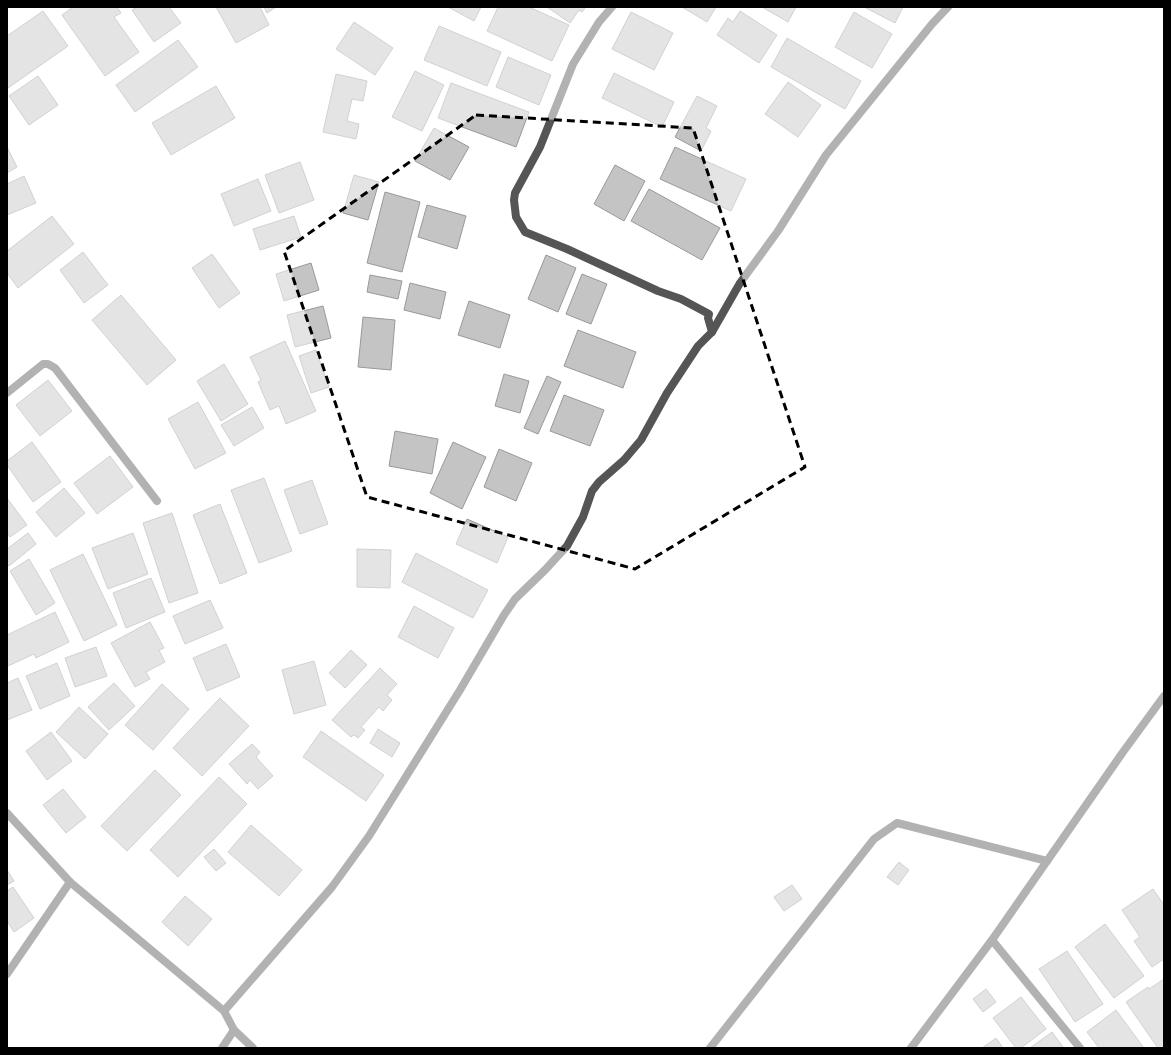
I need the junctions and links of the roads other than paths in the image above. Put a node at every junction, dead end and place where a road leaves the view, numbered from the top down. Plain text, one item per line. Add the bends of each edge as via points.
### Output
1 (612, 7) edge
2 (948, 7) edge
3 (712, 332) junction
4 (7, 393) edge
5 (157, 501) dead end
6 (1164, 696) edge
7 (7, 813) edge
8 (1048, 861) junction
9 (70, 882) junction
10 (992, 940) junction
11 (7, 974) edge
12 (224, 1010) junction
13 (234, 1030) junction
14 (222, 1048) edge
15 (253, 1048) edge
16 (710, 1048) edge
17 (911, 1048) edge
18 (1080, 1048) edge

1 - 3 street via 599,22 573,64 540,147 515,193 516,217 525,232 567,248 658,291 682,299 709,314
2 - 3 street via 826,156 778,231 740,283
3 - 12 street via 698,346 667,393 641,440 592,492 583,517 567,546 515,599 504,615 364,842 332,887
4 - 5 street via 43,364 55,368
6 - 8 street
7 - 9 street
8 - 10 street
8 - 16 street via 897,823 874,839
9 - 11 street
9 - 12 street
10 - 17 street
10 - 18 street
12 - 13 street
13 - 14 street
13 - 15 street

